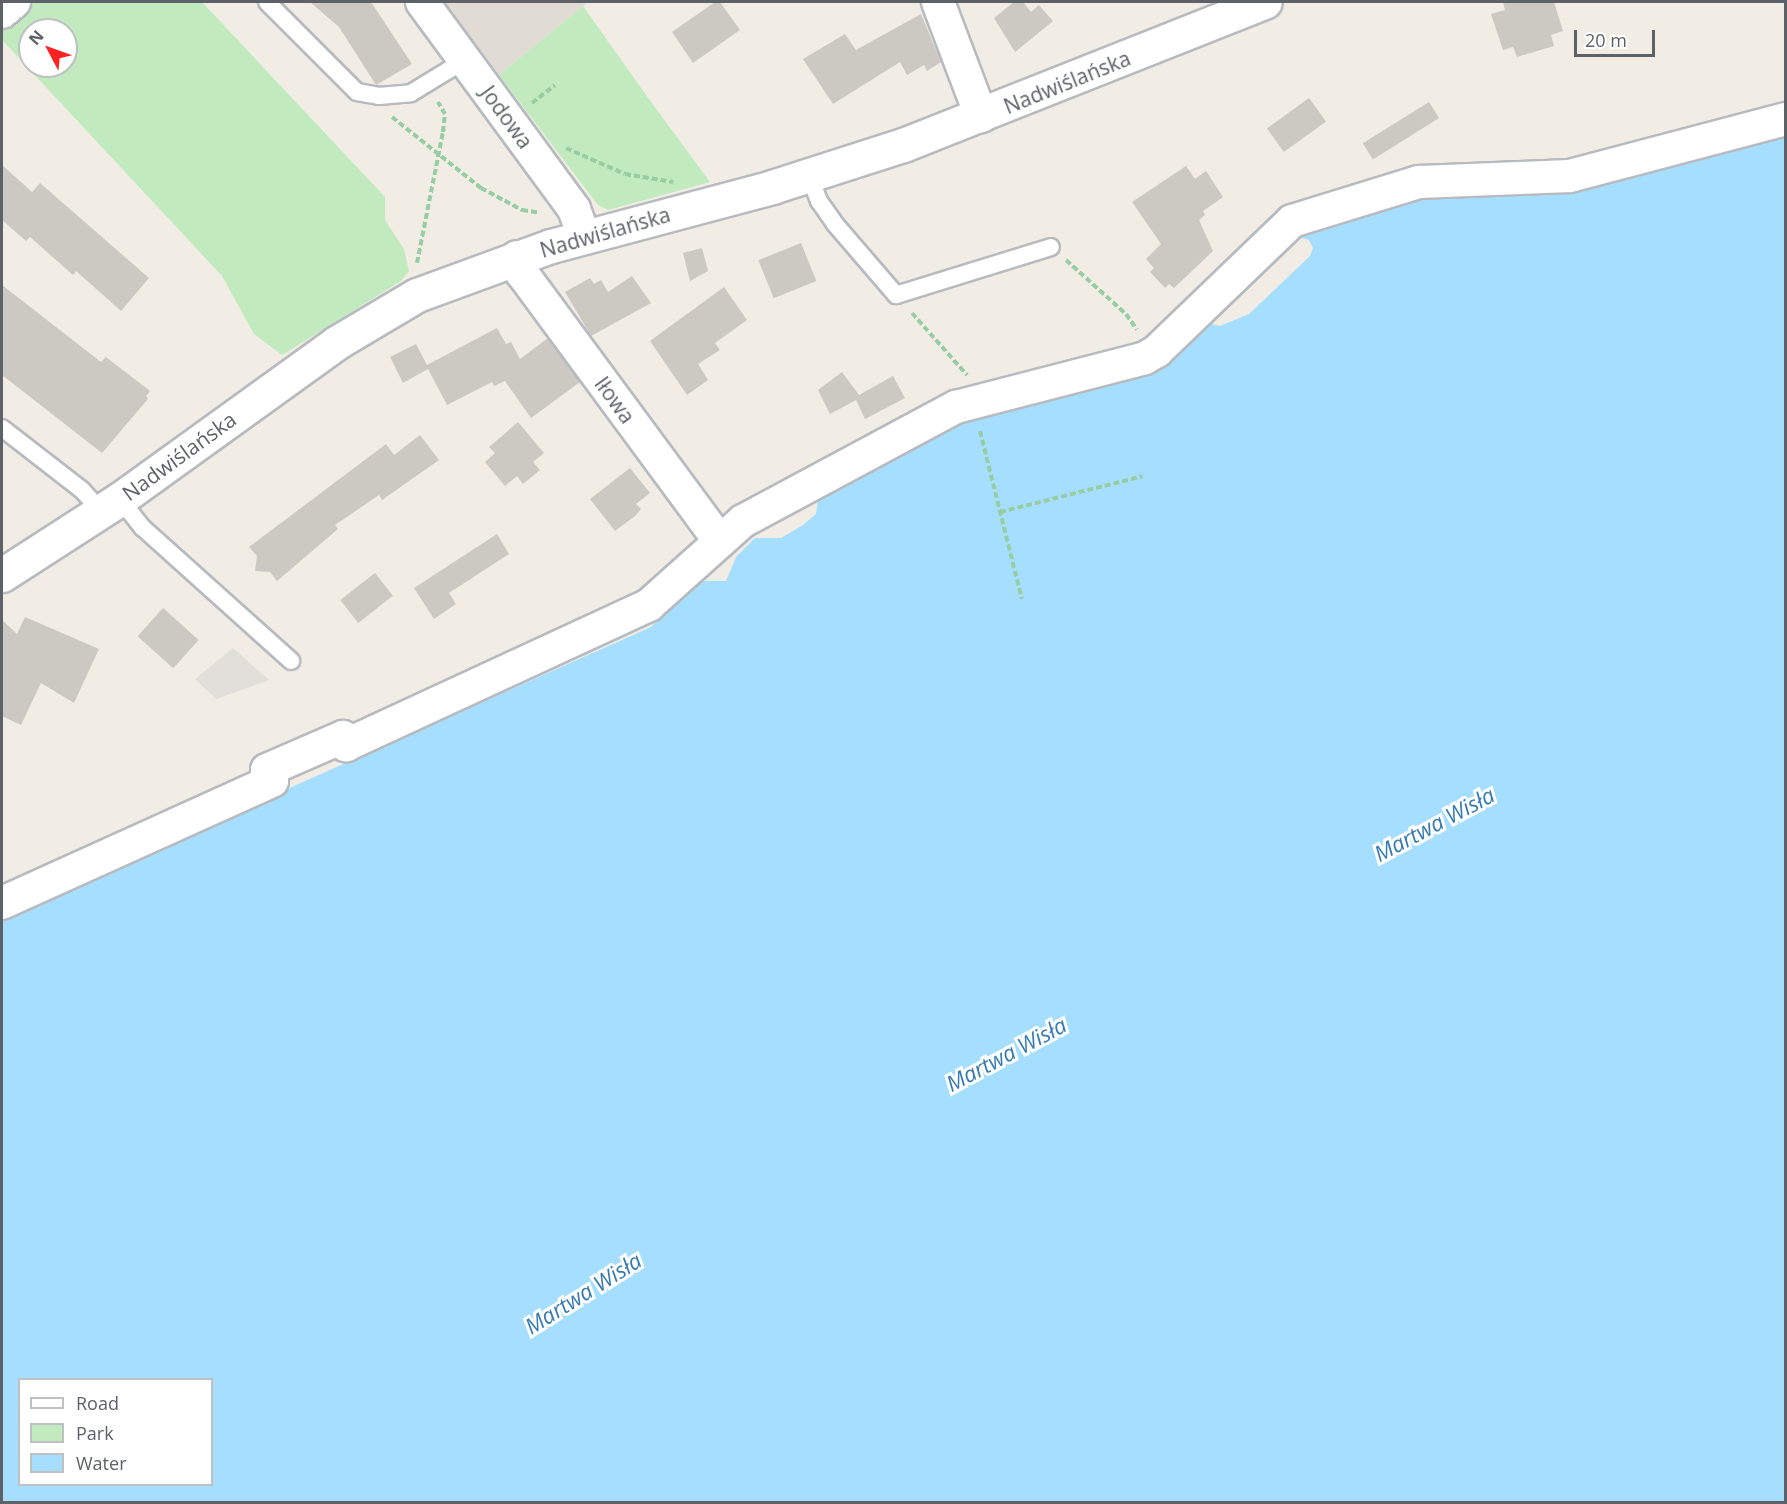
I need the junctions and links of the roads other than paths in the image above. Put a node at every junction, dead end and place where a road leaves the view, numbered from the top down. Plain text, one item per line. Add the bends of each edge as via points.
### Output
1 (14, 2) edge
2 (267, 2) edge
3 (422, 2) edge
4 (938, 2) edge
5 (1265, 2) edge
6 (2, 12) edge
7 (465, 60) junction
8 (981, 117) junction
9 (1785, 119) edge
10 (809, 176) junction
11 (584, 236) junction
12 (1051, 247) road end
13 (517, 257) junction
14 (2, 428) edge
15 (111, 505) junction
16 (718, 540) junction
17 (2, 575) edge
18 (291, 661) dead end
19 (2, 903) edge

1 - 6 street
2 - 7 lane via 357,92 411,93
3 - 7 street, Jodowa
4 - 8 street
5 - 8 street, Nadwiślańska
7 - 11 street, Jodowa via 574,209
8 - 10 street, Nadwiślańska
9 - 16 street via 1570,176 1419,182 1292,221 1153,353 956,407 743,521
10 - 11 street, Nadwiślańska
10 - 12 lane via 819,201 835,224 896,295
11 - 13 street, Nadwiślańska
13 - 15 street, Nadwiślańska via 417,295 336,343
13 - 16 street, Iłowa via 522,273
14 - 15 lane via 82,490
15 - 17 street, Nadwiślańska
15 - 18 lane via 143,528
16 - 19 street via 649,606 346,745 343,737 267,770 272,781

